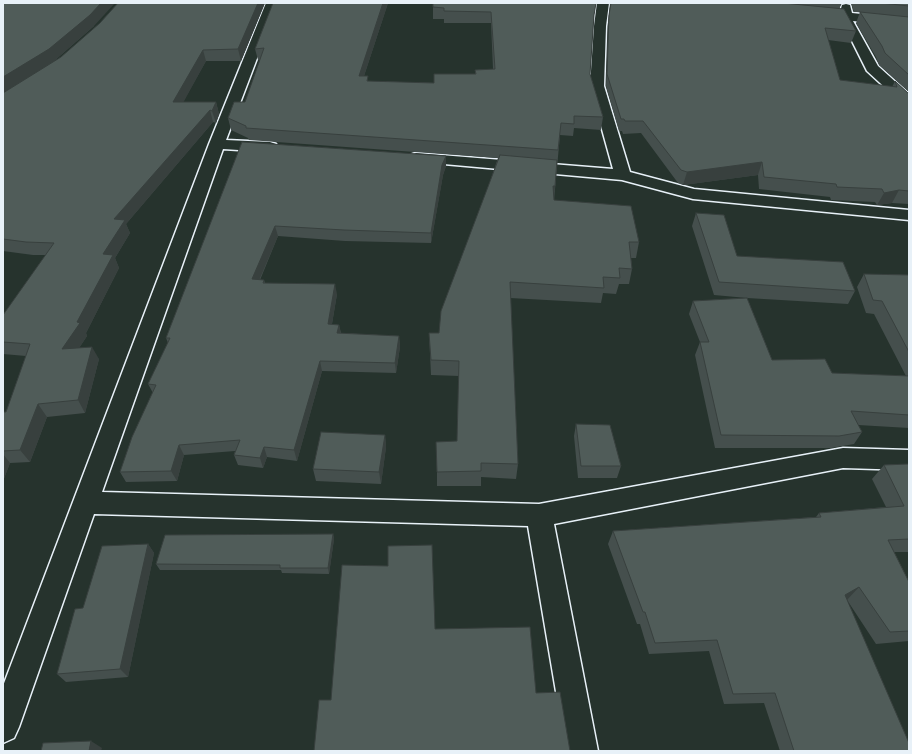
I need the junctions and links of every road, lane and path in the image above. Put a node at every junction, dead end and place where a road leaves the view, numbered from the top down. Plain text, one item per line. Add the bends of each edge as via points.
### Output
1 (272, 3) edge
2 (603, 3) edge
3 (847, 9) edge
4 (809, 12) edge
5 (909, 24) edge
6 (909, 102) edge
7 (217, 144) junction
8 (288, 149) edge
9 (399, 157) edge
10 (623, 175) junction
11 (909, 215) edge
12 (909, 460) edge
13 (85, 502) junction
14 (539, 515) junction
15 (3, 727) edge
16 (582, 751) edge

1 - 7 street
2 - 10 street via 597,86
3 - 4 street
3 - 5 street
3 - 6 street via 847,22 872,68
7 - 8 street
7 - 13 street
9 - 10 street
10 - 11 street via 693,194
12 - 14 street via 843,458
13 - 14 street
13 - 15 street
14 - 16 street

